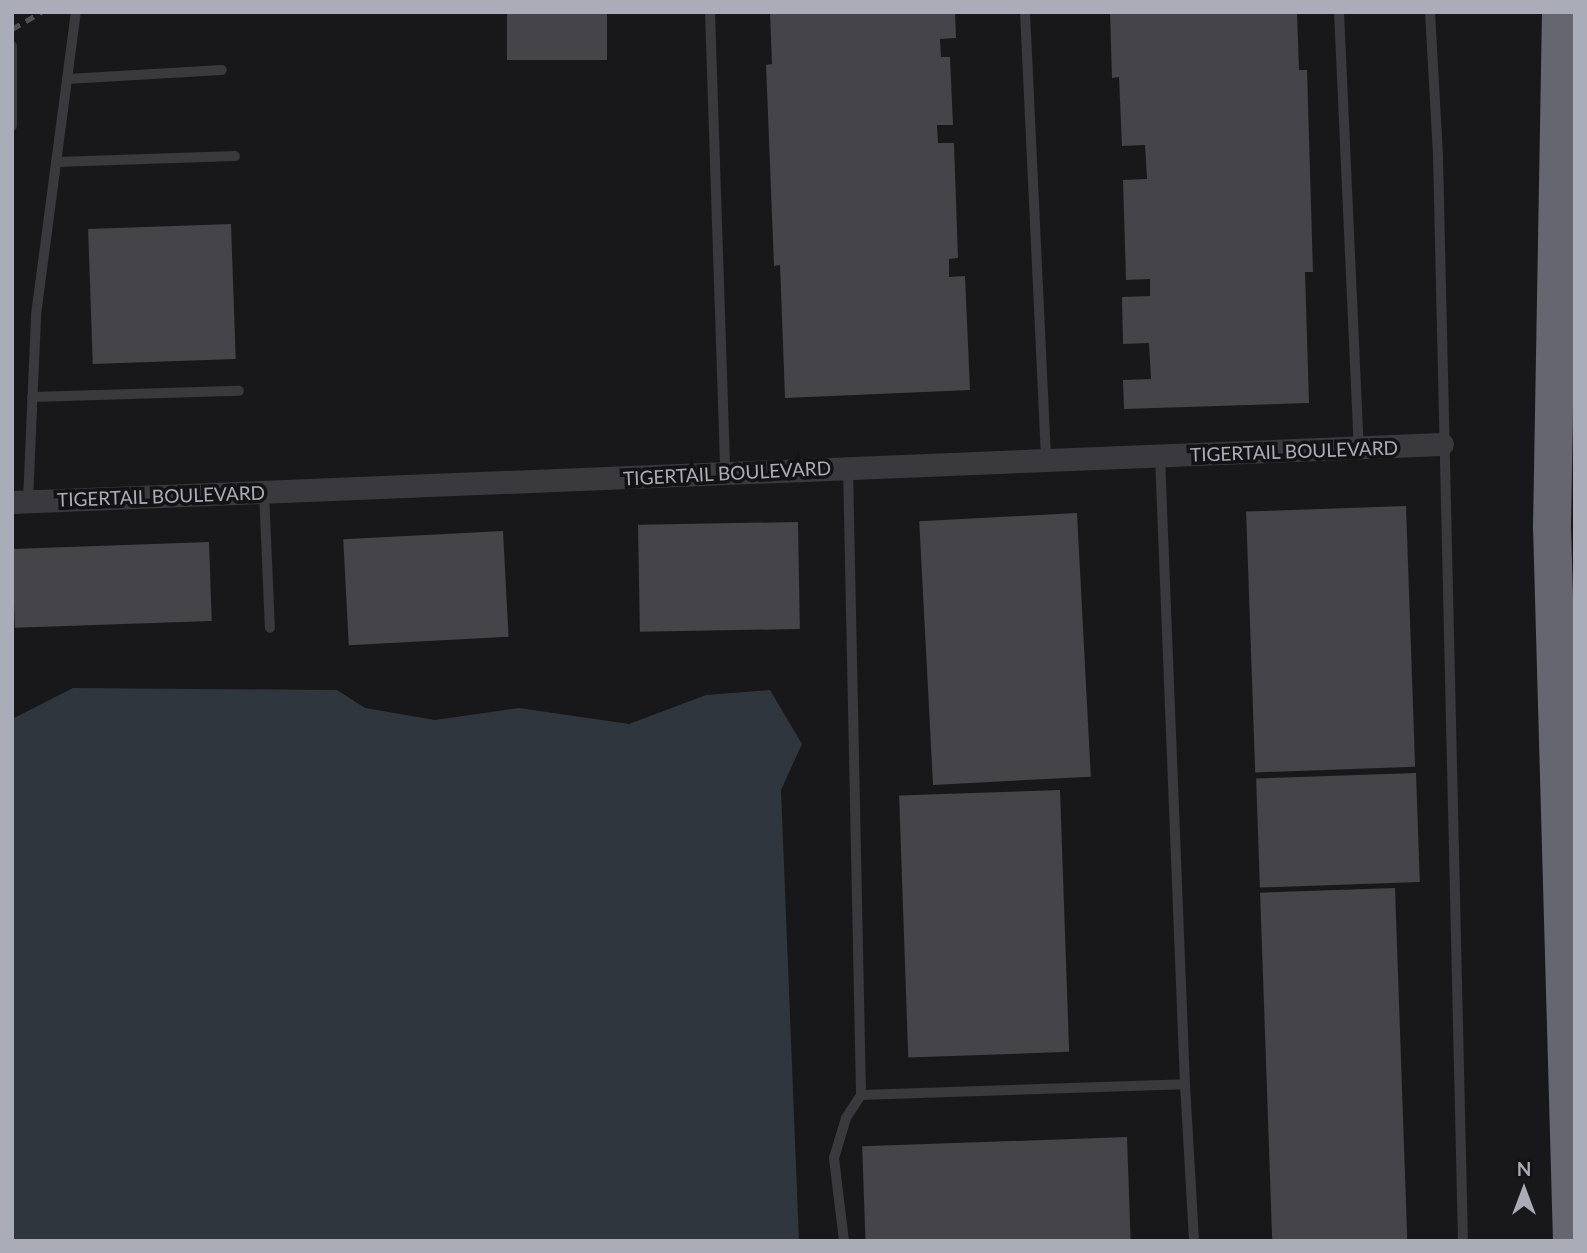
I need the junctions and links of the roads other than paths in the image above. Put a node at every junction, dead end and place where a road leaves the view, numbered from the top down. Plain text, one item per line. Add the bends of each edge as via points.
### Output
1 (76, 12) edge
2 (710, 12) edge
3 (1025, 12) edge
4 (1339, 12) edge
5 (1430, 12) edge
6 (1561, 12) edge
7 (12, 46) edge
8 (222, 70) dead end
9 (67, 79) junction
10 (12, 126) edge
11 (235, 156) dead end
12 (56, 162) junction
13 (239, 391) dead end
14 (32, 397) junction
15 (1442, 444) junction
16 (1359, 449) junction
17 (1160, 457) junction
18 (1046, 459) junction
19 (848, 467) junction
20 (725, 474) junction
21 (264, 492) junction
22 (20, 501) edge
23 (270, 628) dead end
24 (1185, 1084) junction
25 (861, 1095) junction
26 (844, 1241) edge
27 (1194, 1241) edge
28 (1464, 1241) edge
29 (1572, 1241) edge

1 - 9 lane
2 - 20 lane
3 - 18 lane
4 - 16 lane
5 - 15 lane via 1438,157
6 - 29 highway via 1552,526
7 - 10 lane
8 - 9 lane
9 - 12 lane
11 - 12 lane
12 - 14 lane via 36,315
13 - 14 lane
14 - 22 lane
15 - 16 street, TIGERTAIL BOULEVARD
15 - 28 lane
16 - 17 street, TIGERTAIL BOULEVARD
17 - 18 street, TIGERTAIL BOULEVARD
17 - 24 lane
18 - 19 street, TIGERTAIL BOULEVARD
19 - 20 street, TIGERTAIL BOULEVARD
19 - 25 lane
20 - 21 street, TIGERTAIL BOULEVARD
21 - 22 street, TIGERTAIL BOULEVARD
21 - 23 lane
24 - 25 lane
24 - 27 lane
25 - 26 lane via 846,1118 834,1158

